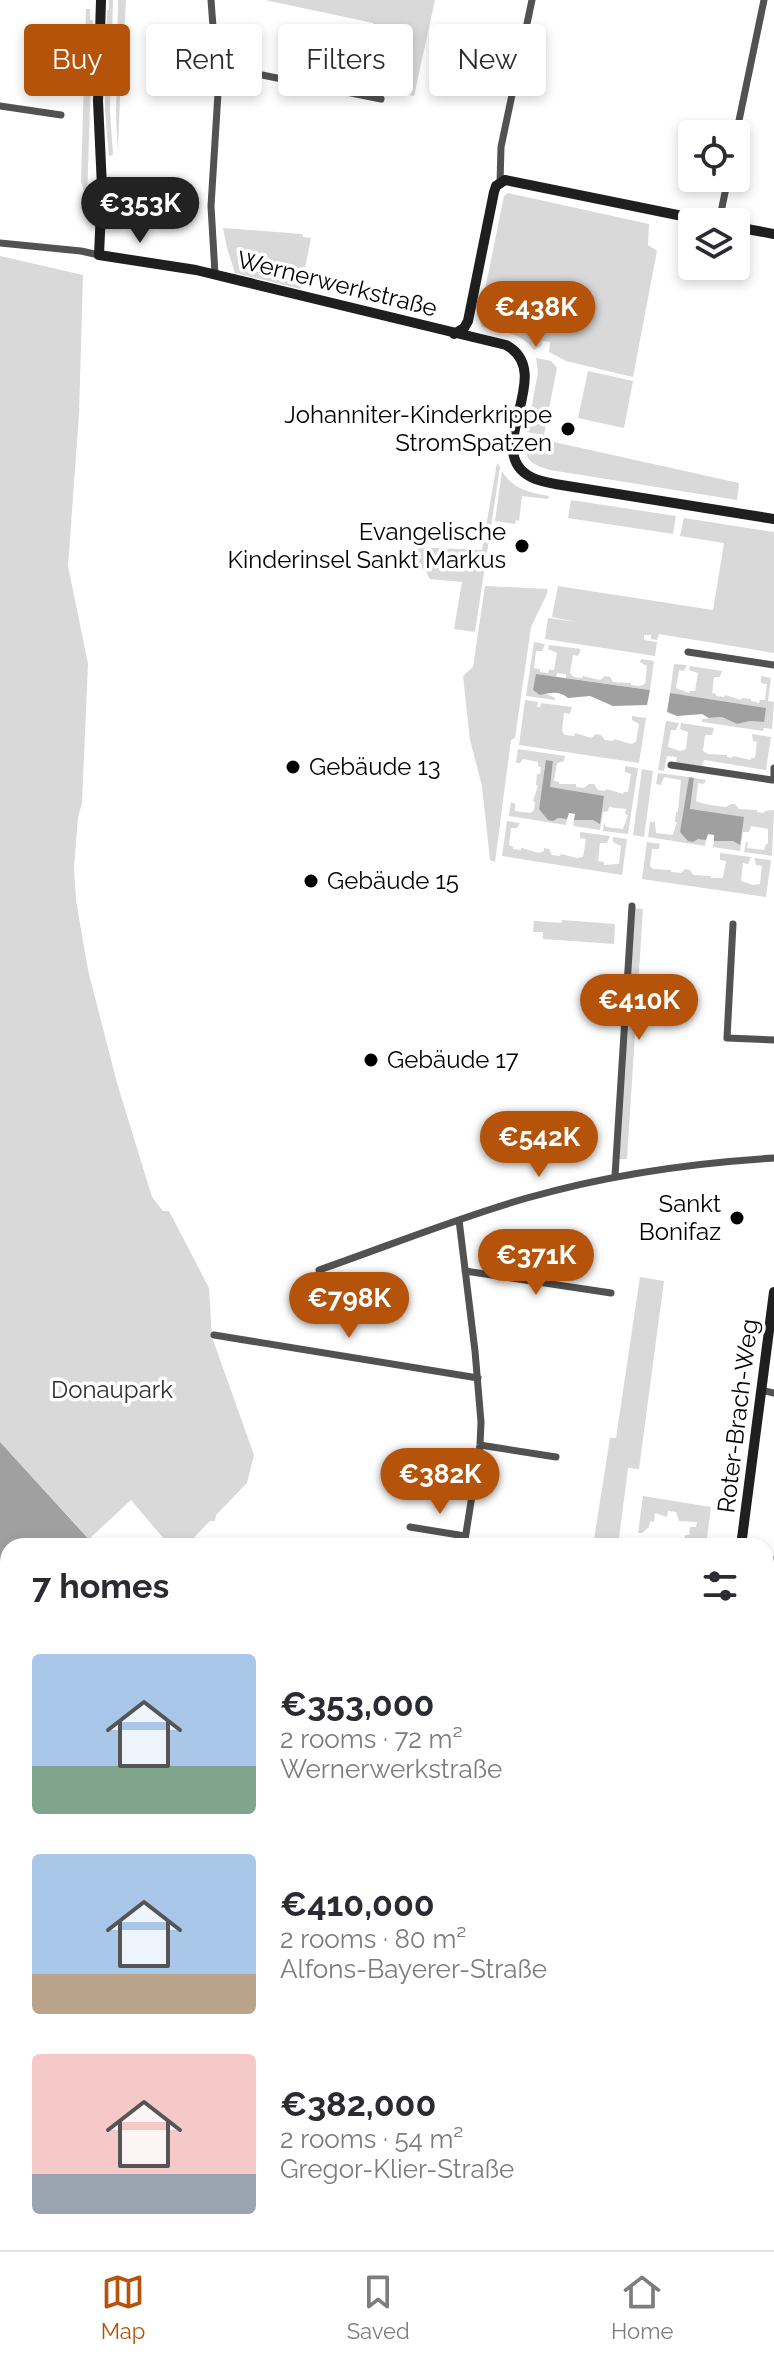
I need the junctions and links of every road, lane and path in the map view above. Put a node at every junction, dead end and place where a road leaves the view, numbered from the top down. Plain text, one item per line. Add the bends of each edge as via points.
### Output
1 (101, 0) edge
2 (211, 0) edge
3 (532, 0) edge
4 (764, 0) edge
5 (213, 24) edge
6 (262, 75) edge
7 (217, 96) edge
8 (381, 99) dead end
9 (0, 106) edge
10 (61, 115) dead end
11 (739, 120) edge
12 (500, 183) junction
13 (678, 215) edge
14 (750, 230) edge
15 (774, 234) edge
16 (0, 243) edge
17 (99, 255) junction
18 (215, 274) junction
19 (454, 334) junction
20 (774, 519) edge
21 (688, 652) dead end
22 (774, 665) edge
23 (671, 765) dead end
24 (774, 768) edge
25 (773, 780) edge
26 (632, 906) dead end
27 (733, 924) dead end
28 (774, 1040) edge
29 (774, 1158) edge
30 (615, 1176) junction
31 (459, 1220) junction
32 (319, 1270) dead end
33 (465, 1271) junction
34 (774, 1292) edge
35 (611, 1293) dead end
36 (773, 1314) edge
37 (214, 1335) dead end
38 (478, 1378) junction
39 (761, 1390) junction
40 (774, 1393) edge
41 (480, 1445) junction
42 (556, 1457) dead end
43 (410, 1527) dead end
44 (465, 1536) joint
45 (742, 1538) edge

1 - 17 street
2 - 5 street
3 - 12 street via 501,147
4 - 11 street
6 - 8 street
7 - 18 street via 211,206
9 - 10 street
12 - 13 street
12 - 19 street via 468,321
14 - 15 street
16 - 17 street
17 - 18 street, Wernerwerkstraße
18 - 19 street, Wernerwerkstraße
19 - 20 street, Wernerwerkstraße via 506,345 522,359 525,379 513,450 528,476
21 - 22 street
23 - 25 street
24 - 25 street
26 - 30 street
27 - 28 street via 727,1038
29 - 30 street
30 - 31 street
31 - 32 street
31 - 33 street
33 - 35 street
33 - 38 street
34 - 36 street, Roter-Brach-Weg
36 - 39 street, Roter-Brach-Weg
37 - 38 street
38 - 41 street
39 - 40 street
39 - 45 street, Roter-Brach-Weg
41 - 42 street
41 - 44 street
43 - 44 street

